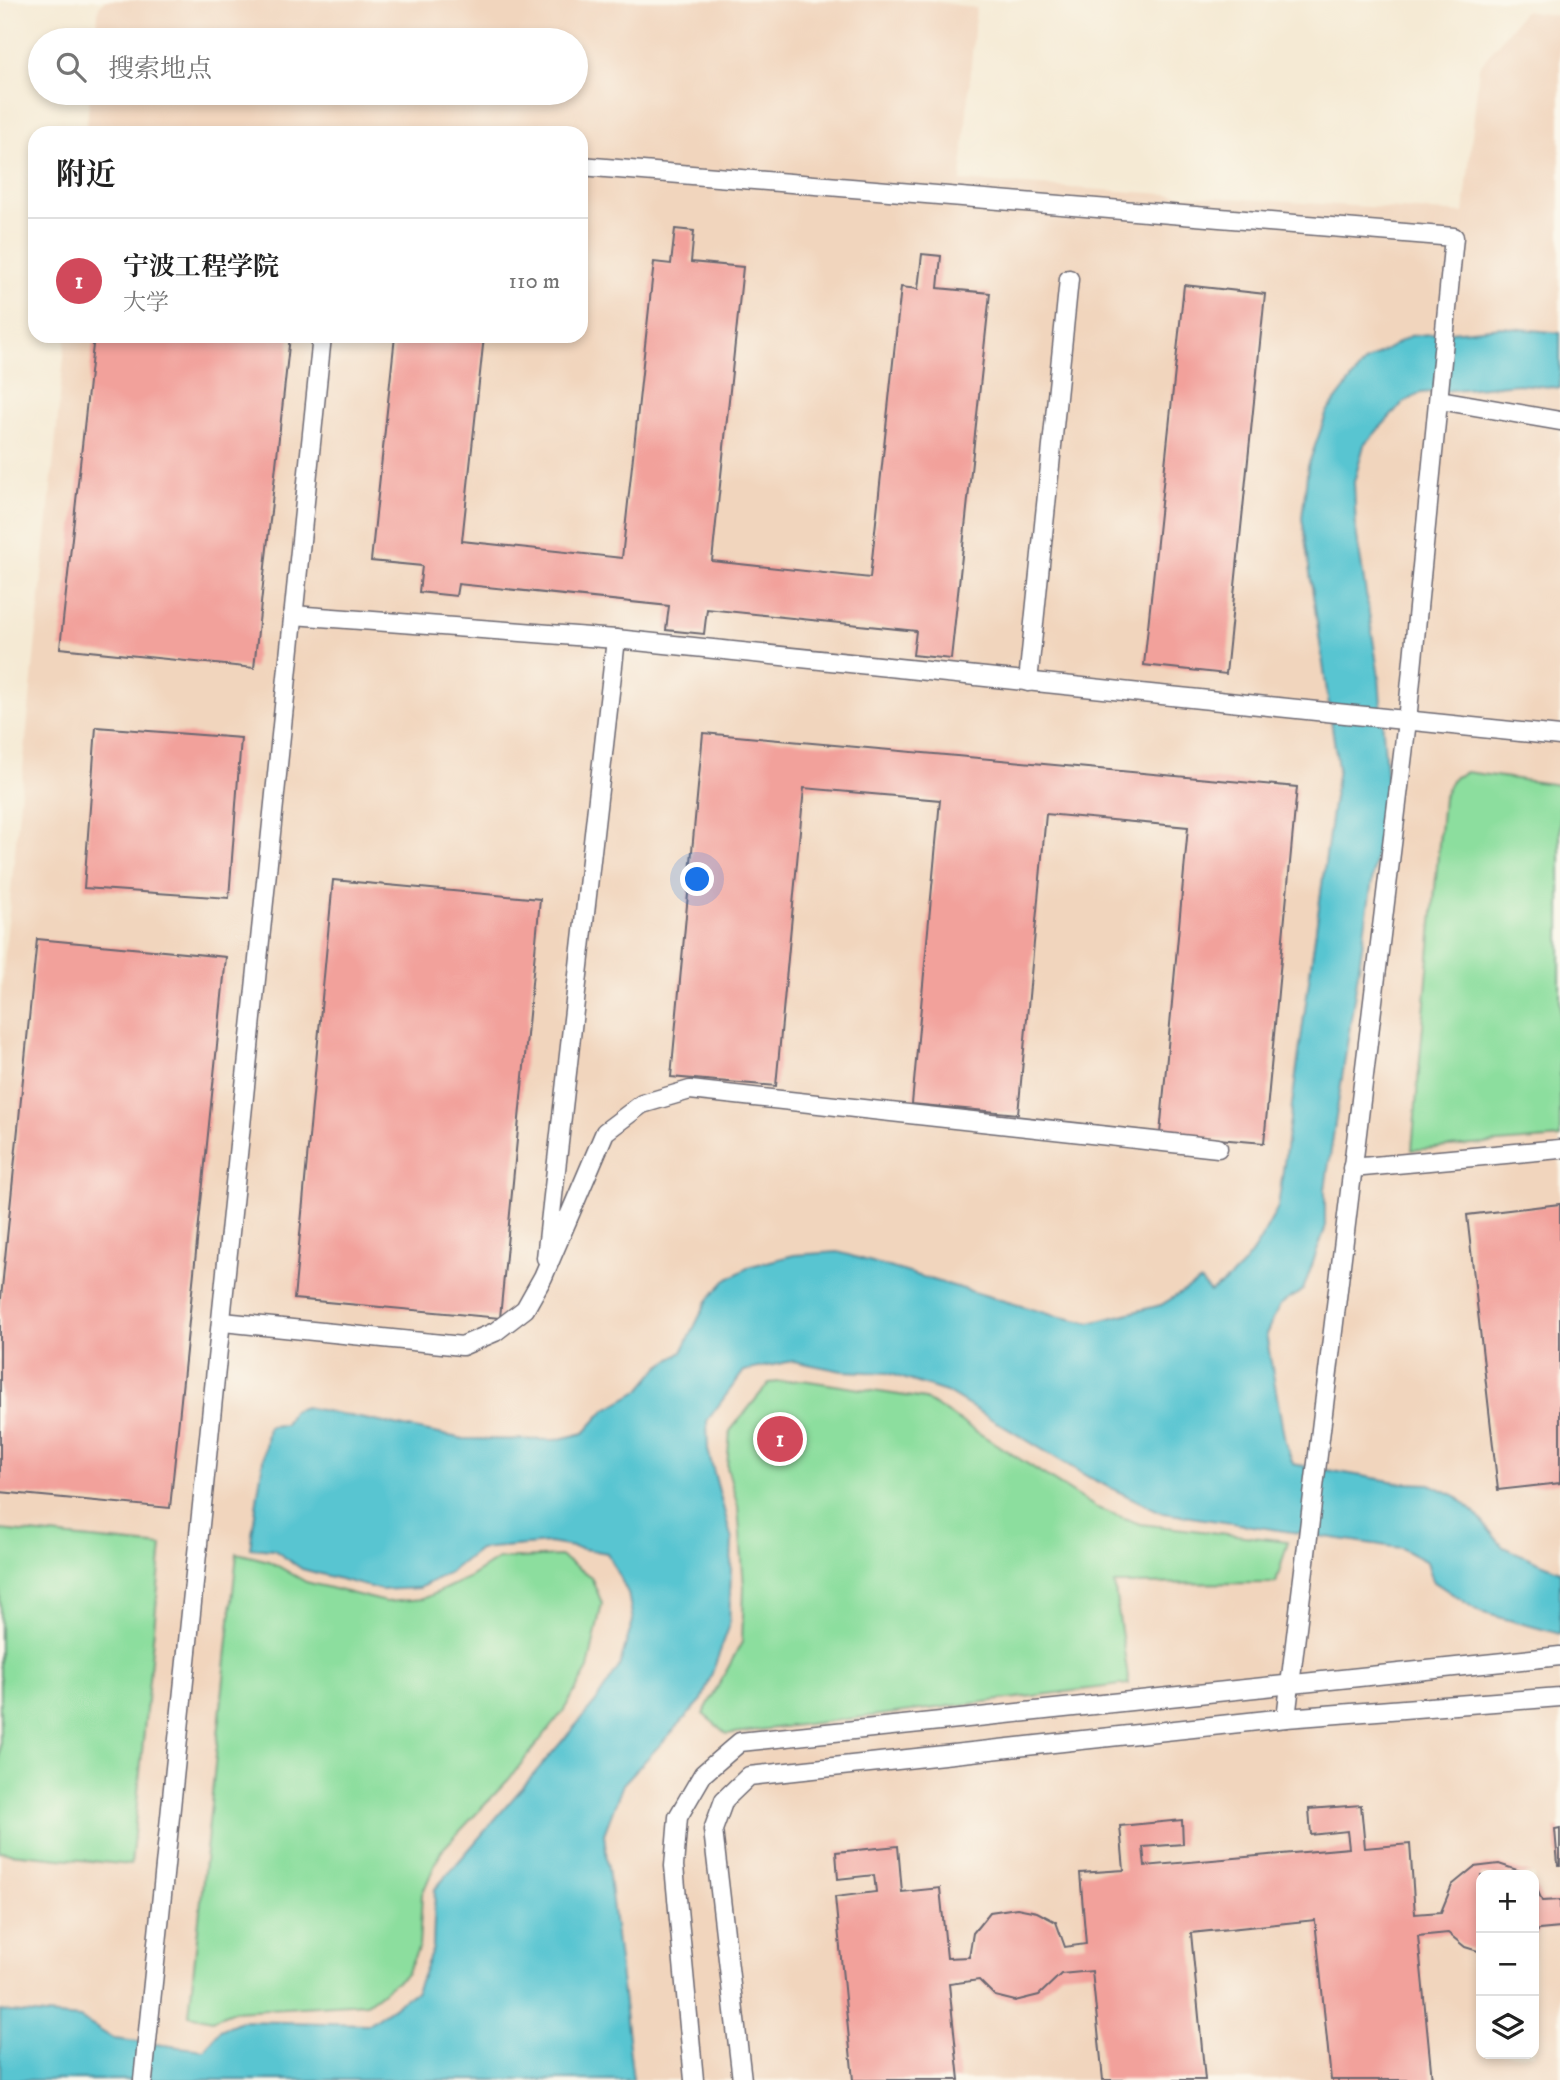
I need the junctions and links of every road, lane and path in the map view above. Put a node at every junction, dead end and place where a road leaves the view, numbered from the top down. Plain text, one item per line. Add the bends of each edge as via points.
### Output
1 (588, 167) edge
2 (1069, 279) dead end
3 (322, 343) edge
4 (1440, 400) junction
5 (1560, 421) edge
6 (293, 615) junction
7 (616, 639) junction
8 (1028, 682) junction
9 (1407, 721) junction
10 (1560, 736) edge
11 (1218, 1149) dead end
12 (1560, 1149) edge
13 (1352, 1168) junction
14 (544, 1277) junction
15 (223, 1322) junction
16 (1560, 1656) edge
17 (1290, 1682) junction
18 (1560, 1698) edge
19 (1286, 1718) junction
20 (143, 2080) edge
21 (694, 2080) edge
22 (743, 2080) edge

1 - 4 lane via 1454,237
2 - 8 lane
3 - 6 lane
4 - 5 lane
4 - 9 lane
6 - 7 lane
6 - 15 lane
7 - 8 lane
7 - 14 lane
8 - 9 lane
9 - 10 lane
9 - 13 lane
11 - 14 lane via 690,1090 642,1104 605,1132
12 - 13 lane
13 - 17 lane
14 - 15 lane via 525,1309 495,1332 462,1346
15 - 20 lane
16 - 17 lane
17 - 19 lane
17 - 21 lane via 740,1742 703,1774 678,1817 674,1866
18 - 19 lane
19 - 22 lane via 749,1776 724,1800 713,1830

